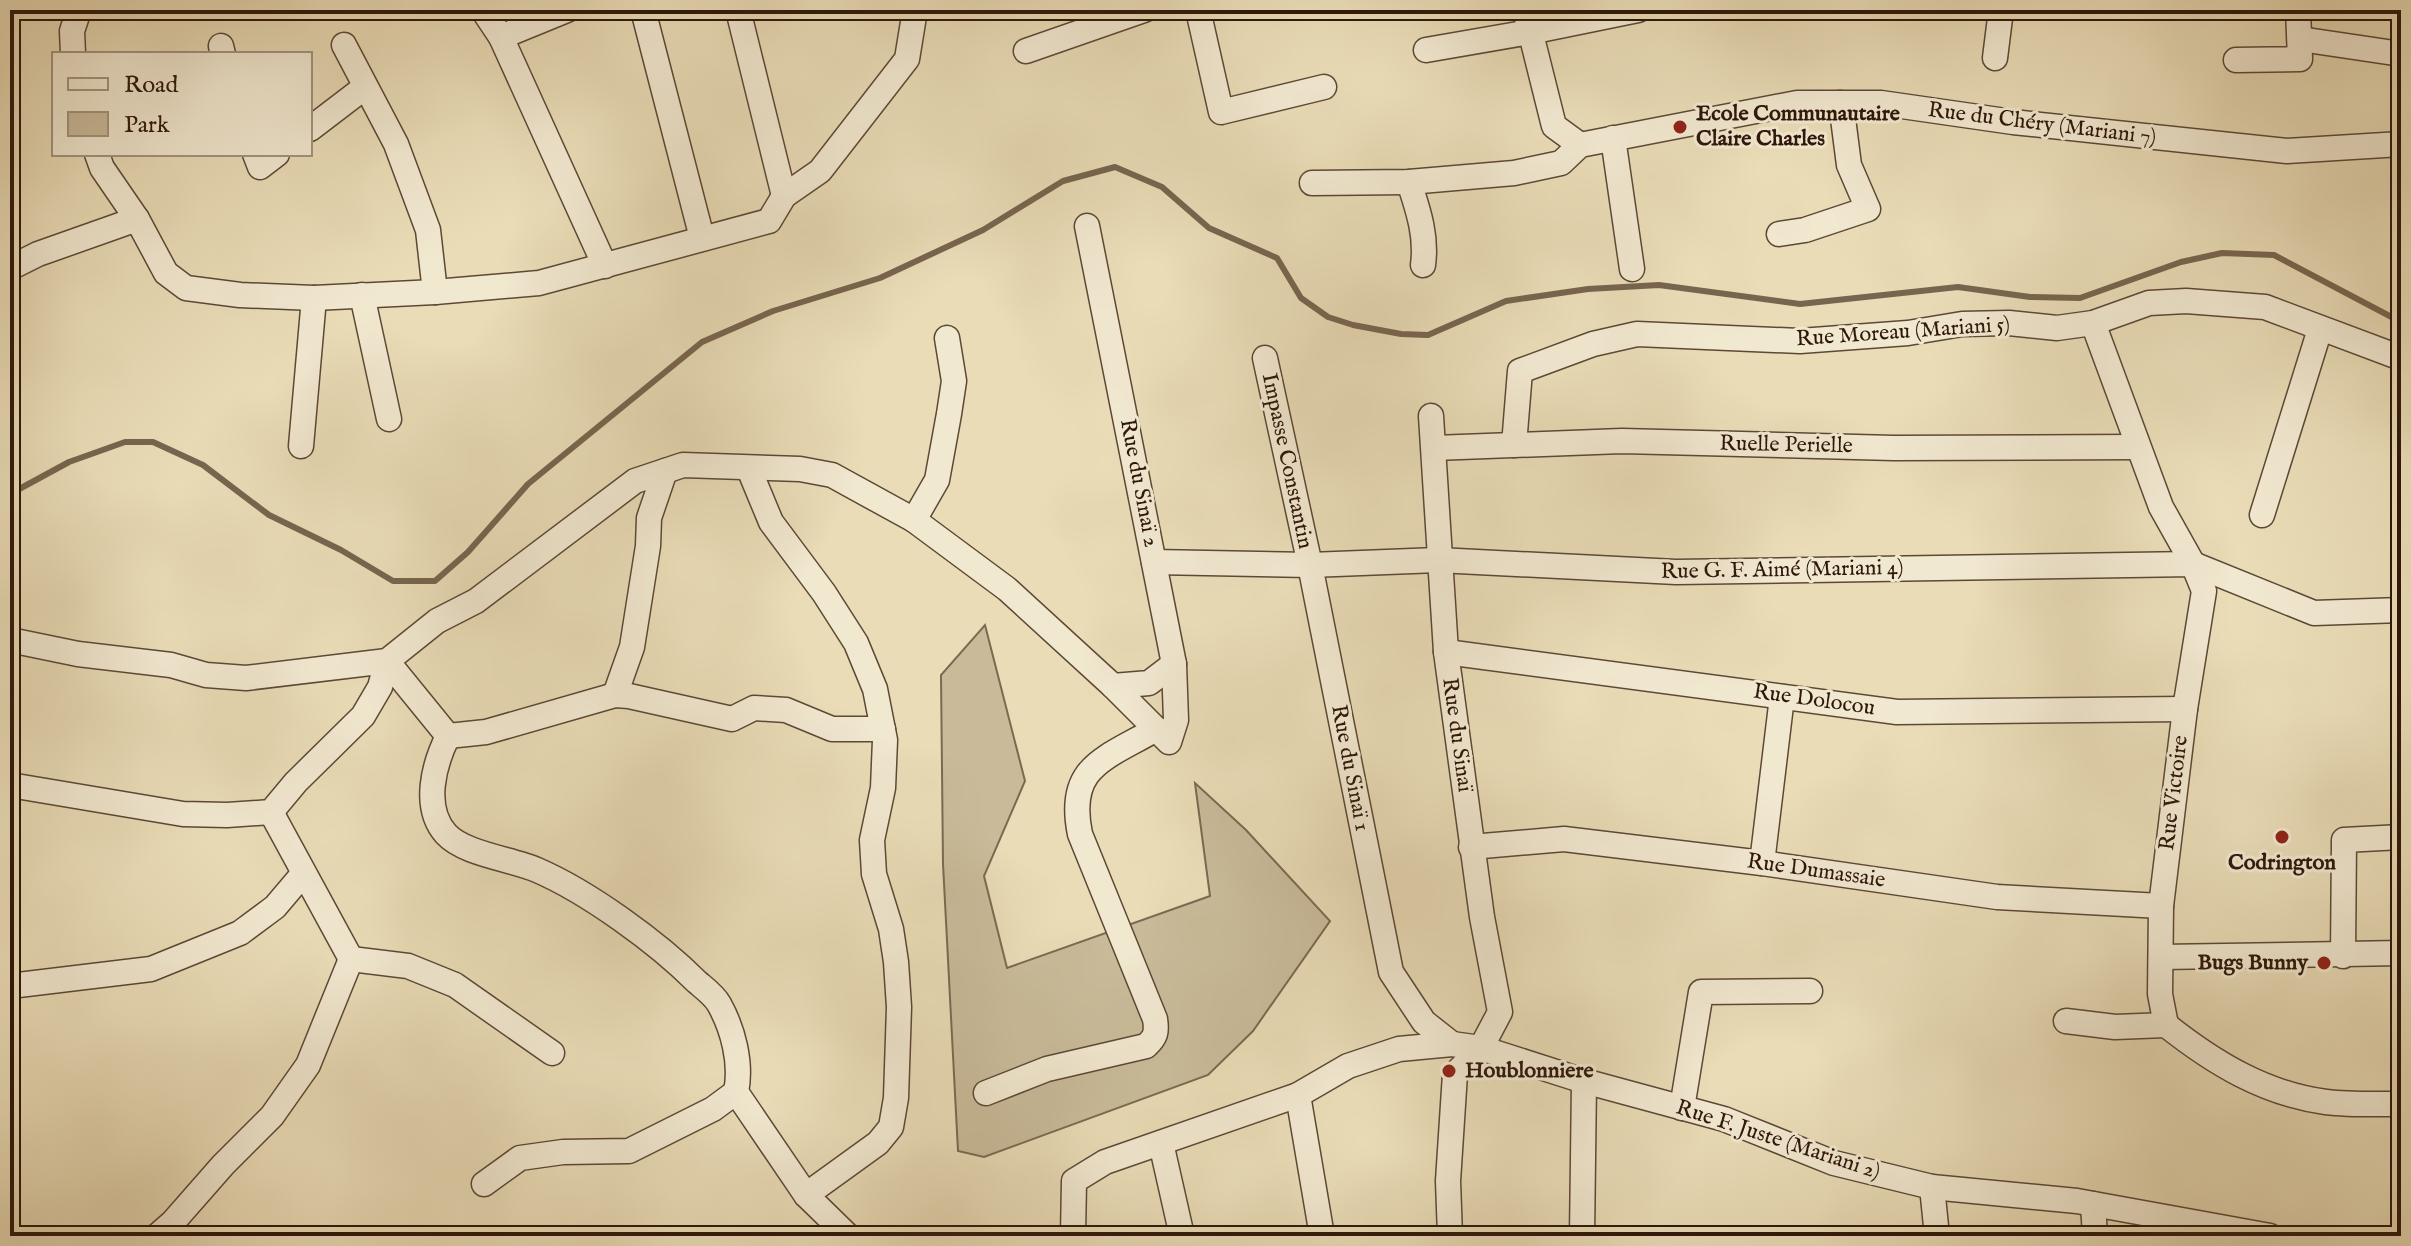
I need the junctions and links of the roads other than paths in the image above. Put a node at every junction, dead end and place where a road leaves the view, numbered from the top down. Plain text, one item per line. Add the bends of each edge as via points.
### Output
1 (79, 10) edge
2 (483, 10) edge
3 (567, 10) edge
4 (643, 10) edge
5 (738, 10) edge
6 (915, 10) edge
7 (1144, 10) edge
8 (1198, 10) edge
9 (1638, 10) edge
10 (2001, 10) edge
11 (2298, 10) edge
12 (1528, 21) edge
13 (501, 37) junction
14 (2300, 39) junction
15 (344, 45) dead end
16 (1426, 50) dead end
17 (1026, 51) dead end
18 (73, 52) edge
19 (2401, 54) edge
20 (1995, 58) dead end
21 (2236, 60) dead end
22 (365, 87) junction
23 (1324, 87) dead end
24 (1841, 103) junction
25 (312, 127) edge
26 (1613, 138) junction
27 (2401, 144) edge
28 (1580, 145) junction
29 (98, 156) edge
30 (256, 156) edge
31 (274, 156) edge
32 (1409, 182) junction
33 (1312, 183) dead end
34 (784, 196) junction
35 (137, 219) junction
36 (1087, 226) dead end
37 (1779, 234) dead end
38 (702, 238) junction
39 (1423, 265) dead end
40 (605, 266) junction
41 (10, 268) edge
42 (1632, 269) dead end
43 (435, 292) junction
44 (362, 295) junction
45 (314, 298) junction
46 (2093, 323) junction
47 (2320, 329) junction
48 (947, 338) dead end
49 (1265, 358) dead end
50 (2401, 358) edge
51 (1431, 416) dead end
52 (389, 419) dead end
53 (1514, 445) junction
54 (301, 446) dead end
55 (2138, 447) junction
56 (1434, 448) junction
57 (749, 469) junction
58 (665, 471) junction
59 (2262, 515) dead end
60 (914, 520) junction
61 (1438, 560) junction
62 (1154, 562) junction
63 (2193, 564) junction
64 (1310, 565) junction
65 (2401, 610) edge
66 (10, 640) edge
67 (1446, 652) junction
68 (387, 661) junction
69 (1174, 664) junction
70 (1113, 686) junction
71 (615, 695) junction
72 (1782, 697) junction
73 (2185, 709) junction
74 (883, 729) junction
75 (1163, 735) junction
76 (448, 736) junction
77 (10, 785) edge
78 (271, 812) junction
79 (2401, 837) edge
80 (1471, 847) junction
81 (1762, 863) junction
82 (303, 874) junction
83 (2161, 906) junction
84 (2401, 953) edge
85 (2343, 956) junction
86 (2161, 957) junction
87 (351, 959) junction
88 (10, 986) edge
89 (1810, 991) dead end
90 (2066, 1021) dead end
91 (2166, 1025) junction
92 (1452, 1044) junction
93 (1481, 1048) junction
94 (552, 1053) dead end
95 (1584, 1081) junction
96 (736, 1092) junction
97 (986, 1093) dead end
98 (1298, 1095) junction
99 (2401, 1104) edge
100 (1682, 1108) junction
101 (1161, 1143) junction
102 (484, 1184) dead end
103 (1932, 1187) junction
104 (806, 1195) junction
105 (2093, 1204) junction
106 (157, 1236) edge
107 (848, 1236) edge
108 (1073, 1236) edge
109 (1182, 1236) edge
110 (1322, 1236) edge
111 (1450, 1236) edge
112 (1582, 1236) edge
113 (1937, 1236) edge
114 (2095, 1236) edge
115 (2270, 1236) edge

1 - 18 street
2 - 13 street
3 - 13 street
4 - 38 street
5 - 34 street
6 - 34 street via 907,59 820,171
7 - 17 street
8 - 23 street via 1221,112
9 - 12 street
10 - 20 street
11 - 14 street
12 - 16 street
12 - 28 street via 1554,126
13 - 40 street
14 - 19 street
14 - 21 street via 2300,59
15 - 22 street
22 - 25 street
22 - 43 street via 396,144 428,230
24 - 26 street, Rue du Chéry (Mariani 7) via 1797,103
24 - 27 street, Rue du Chéry (Mariani 7) via 1881,103 2287,151
24 - 37 street via 1849,165 1868,209
26 - 28 street, Rue du Chéry (Mariani 7)
26 - 42 street
28 - 32 street, Rue du Chéry (Mariani 7) via 1561,163 1514,173
29 - 35 street
30 - 31 street via 260,167
32 - 33 street, Rue du Chéry (Mariani 7)
32 - 39 street via 1426,245
34 - 38 street via 769,221
35 - 41 street
35 - 45 street via 166,273 186,288
36 - 62 street, Rue du Sinaï 2
38 - 40 street
40 - 43 street via 539,283
43 - 44 street
44 - 45 street
44 - 52 street
45 - 54 street
46 - 47 street, Rue Moreau (Mariani 5) via 2149,303 2186,301 2265,307
46 - 53 street, Rue Moreau (Mariani 5) via 2057,328 1962,324 1800,341 1637,334 1520,371
46 - 55 street, Rue Victoire
47 - 50 street, Rue Moreau (Mariani 5)
47 - 59 street
48 - 60 street via 954,381 949,414 937,480
49 - 64 street, Impasse Constantin
51 - 56 street, Rue du Sinaï
53 - 55 street, Ruelle Perielle via 1622,441
53 - 56 street, Ruelle Perielle
55 - 63 street, Rue Victoire via 2161,507
56 - 61 street, Rue du Sinaï
57 - 58 street via 683,465
57 - 60 street via 832,475
57 - 74 street via 771,522 856,643 875,689
58 - 68 street via 635,481
58 - 71 street via 649,518 632,647
60 - 70 street via 1007,589
61 - 63 street, Rue G. F. Aimé (Mariani 4) via 1676,572
61 - 64 street, Rue G. F. Aimé (Mariani 4)
61 - 67 street, Rue du Sinaï
62 - 64 street, Rue G. F. Aimé (Mariani 4)
62 - 69 street, Rue du Sinaï 2
63 - 65 street, Rue G. F. Aimé (Mariani 4) via 2314,613
63 - 73 street, Rue Victoire via 2204,591
64 - 92 street, Rue du Sinaï 1 via 1391,972 1424,1022
66 - 68 street via 246,678
67 - 72 street, Rue Dolocou
67 - 80 street, Rue du Sinaï
68 - 76 street
68 - 78 street via 363,716
69 - 70 street via 1149,683
69 - 75 street, Rue du Sinaï 2 via 1176,720
70 - 75 street
71 - 74 street via 732,719 754,708 786,710 832,729
71 - 76 street via 486,732
72 - 73 street, Rue Dolocou via 1897,712
72 - 81 street
73 - 83 street, Rue Victoire
74 - 104 street via 883,788 872,840 874,874 896,962 896,1098 891,1127 878,1143
75 - 97 street via 1097,764 1076,797 1080,834 1157,1031 1146,1046 1047,1069
76 - 96 street via 436,760 433,785 434,812 447,835 538,870 642,934 680,965 718,1002 734,1043 740,1074
77 - 78 street via 183,814
78 - 82 street
79 - 85 street via 2344,840
80 - 81 street, Rue Dumassaie via 1564,839
80 - 93 street, Rue du Sinaï via 1500,1012
81 - 83 street, Rue Dumassaie via 1997,897
82 - 87 street
82 - 88 street via 275,907 240,933 151,969
83 - 86 street, Rue Victoire
84 - 85 street
85 - 86 street
86 - 91 street, Rue Victoire
87 - 94 street via 408,966 455,985
87 - 106 street via 308,1065 272,1116
89 - 100 street via 1701,992
90 - 91 street via 2115,1027
91 - 99 street via 2208,1058 2271,1090 2327,1102
92 - 93 street, Rue F. Juste (Mariani 2)
92 - 98 street, Rue F. Juste (Mariani 2) via 1399,1049 1348,1066
93 - 95 street, Rue F. Juste (Mariani 2)
93 - 111 street, Rue du Sinaï via 1455,1074
95 - 100 street, Rue F. Juste (Mariani 2)
95 - 112 street
96 - 102 street via 629,1151 520,1158
96 - 104 street
98 - 101 street, Rue F. Juste (Mariani 2)
98 - 110 street
100 - 103 street, Rue F. Juste (Mariani 2) via 1834,1163
101 - 108 street, Rue F. Juste (Mariani 2) via 1105,1162 1074,1181
101 - 109 street
103 - 105 street, Rue F. Juste (Mariani 2)
103 - 113 street
104 - 107 street
105 - 114 street
105 - 115 street, Rue F. Juste (Mariani 2)

